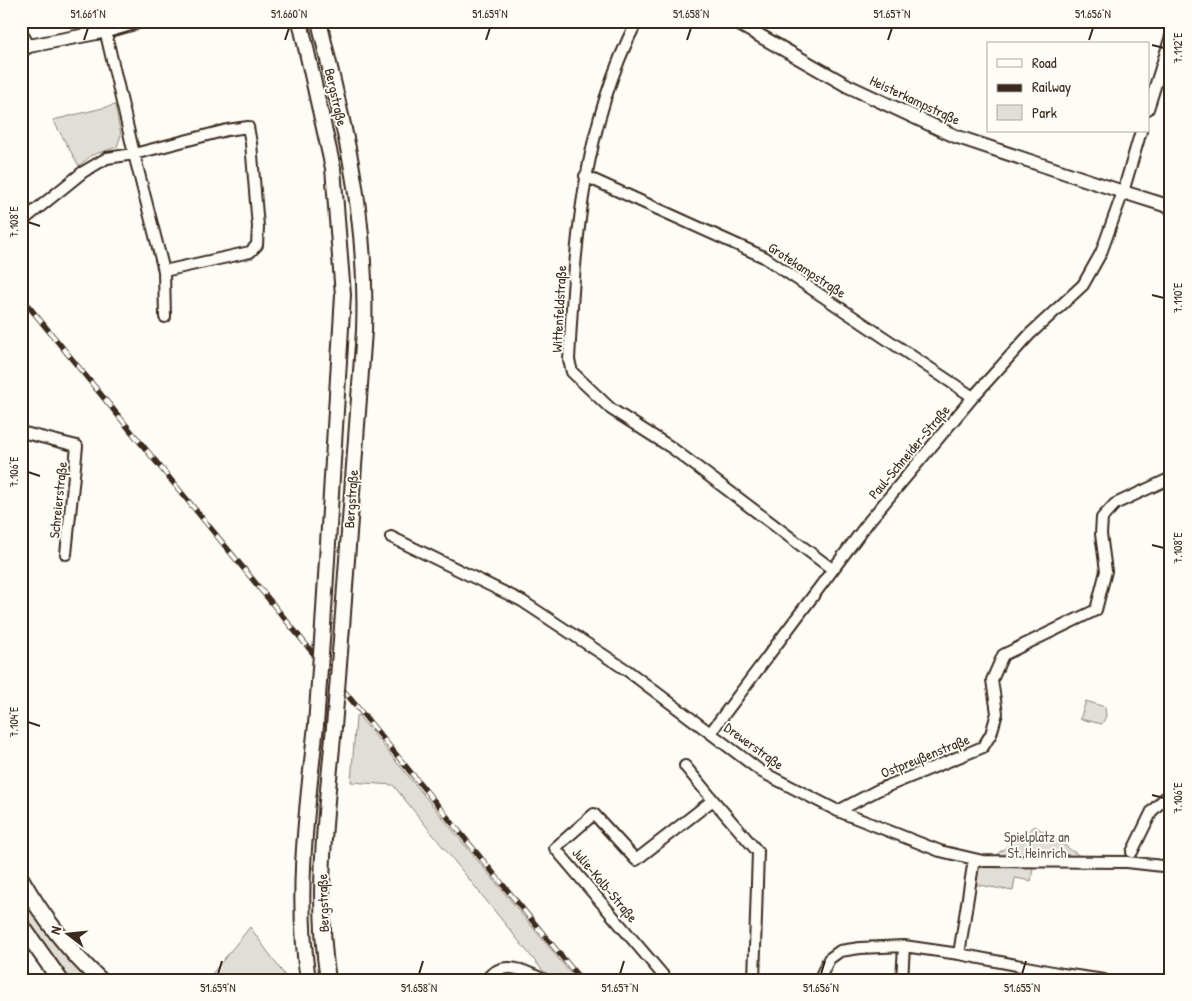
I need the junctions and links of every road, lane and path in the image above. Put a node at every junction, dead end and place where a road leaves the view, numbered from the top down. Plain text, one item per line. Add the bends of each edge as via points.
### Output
1 (142, 21) edge
2 (300, 21) edge
3 (319, 21) edge
4 (637, 21) edge
5 (734, 21) edge
6 (105, 26) edge
7 (21, 31) edge
8 (1171, 36) edge
9 (25, 48) edge
10 (1150, 103) edge
11 (1141, 132) edge
12 (134, 154) junction
13 (585, 176) junction
14 (1123, 192) junction
15 (1171, 206) edge
16 (21, 222) edge
17 (164, 271) junction
18 (164, 317) dead end
19 (973, 397) junction
20 (21, 432) edge
21 (1171, 478) edge
22 (391, 537) dead end
23 (66, 554) dead end
24 (832, 569) junction
25 (711, 732) junction
26 (685, 766) dead end
27 (1171, 792) edge
28 (713, 800) junction
29 (838, 812) junction
30 (1132, 852) dead end
31 (974, 859) junction
32 (1171, 867) edge
33 (21, 879) edge
34 (21, 925) edge
35 (904, 946) junction
36 (959, 954) junction
37 (60, 980) edge
38 (100, 980) edge
39 (308, 980) edge
40 (328, 980) edge
41 (486, 980) edge
42 (544, 980) edge
43 (667, 980) edge
44 (754, 980) edge
45 (819, 980) edge
46 (902, 980) edge
47 (1104, 980) edge

1 - 6 street
2 - 39 main road, Bergstraße, bridge via 332,168 343,295 323,626 302,878
3 - 40 main road, Bergstraße, bridge via 351,164 365,294 321,879
4 - 13 street, Wittenfeldstraße via 624,47 599,119
5 - 14 street, Heisterkampstraße via 848,86 955,136
6 - 9 street
6 - 12 street
7 - 9 street
8 - 10 street
11 - 14 street, Paul-Schneider-Straße
12 - 16 street via 107,158 83,172
12 - 17 street
12 - 17 street via 248,127 257,244 250,252
13 - 19 street, Grotekampstraße via 764,257
13 - 24 street, Wittenfeldstraße via 574,277 569,360 572,372 611,409 672,448
14 - 15 street, Heisterkampstraße
14 - 19 street, Paul-Schneider-Straße via 1101,253 1083,285 1030,334
17 - 18 street
19 - 24 street, Paul-Schneider-Straße
20 - 23 street, Schreierstraße via 77,446
21 - 29 street, Ostpreußenstraße via 1115,504 1102,518 1106,571 1096,610 1003,655 992,680 997,713 983,747 878,790
22 - 25 street, Drewerstraße via 522,601 628,671
24 - 25 street, Paul-Schneider-Straße
25 - 29 street, Drewerstraße via 762,772
26 - 28 street
27 - 30 street via 1152,811
28 - 43 street, Julie-Kolb-Straße via 636,860 594,814 555,848
28 - 44 street via 758,852
29 - 31 street, Drewerstraße via 940,852
31 - 32 street, Drewerstraße via 1127,862
31 - 36 street
33 - 38 main road via 74,954
34 - 37 main road
35 - 36 street
35 - 45 street via 840,951 829,959
35 - 46 street
36 - 47 street
41 - 42 street via 499,970 513,967

